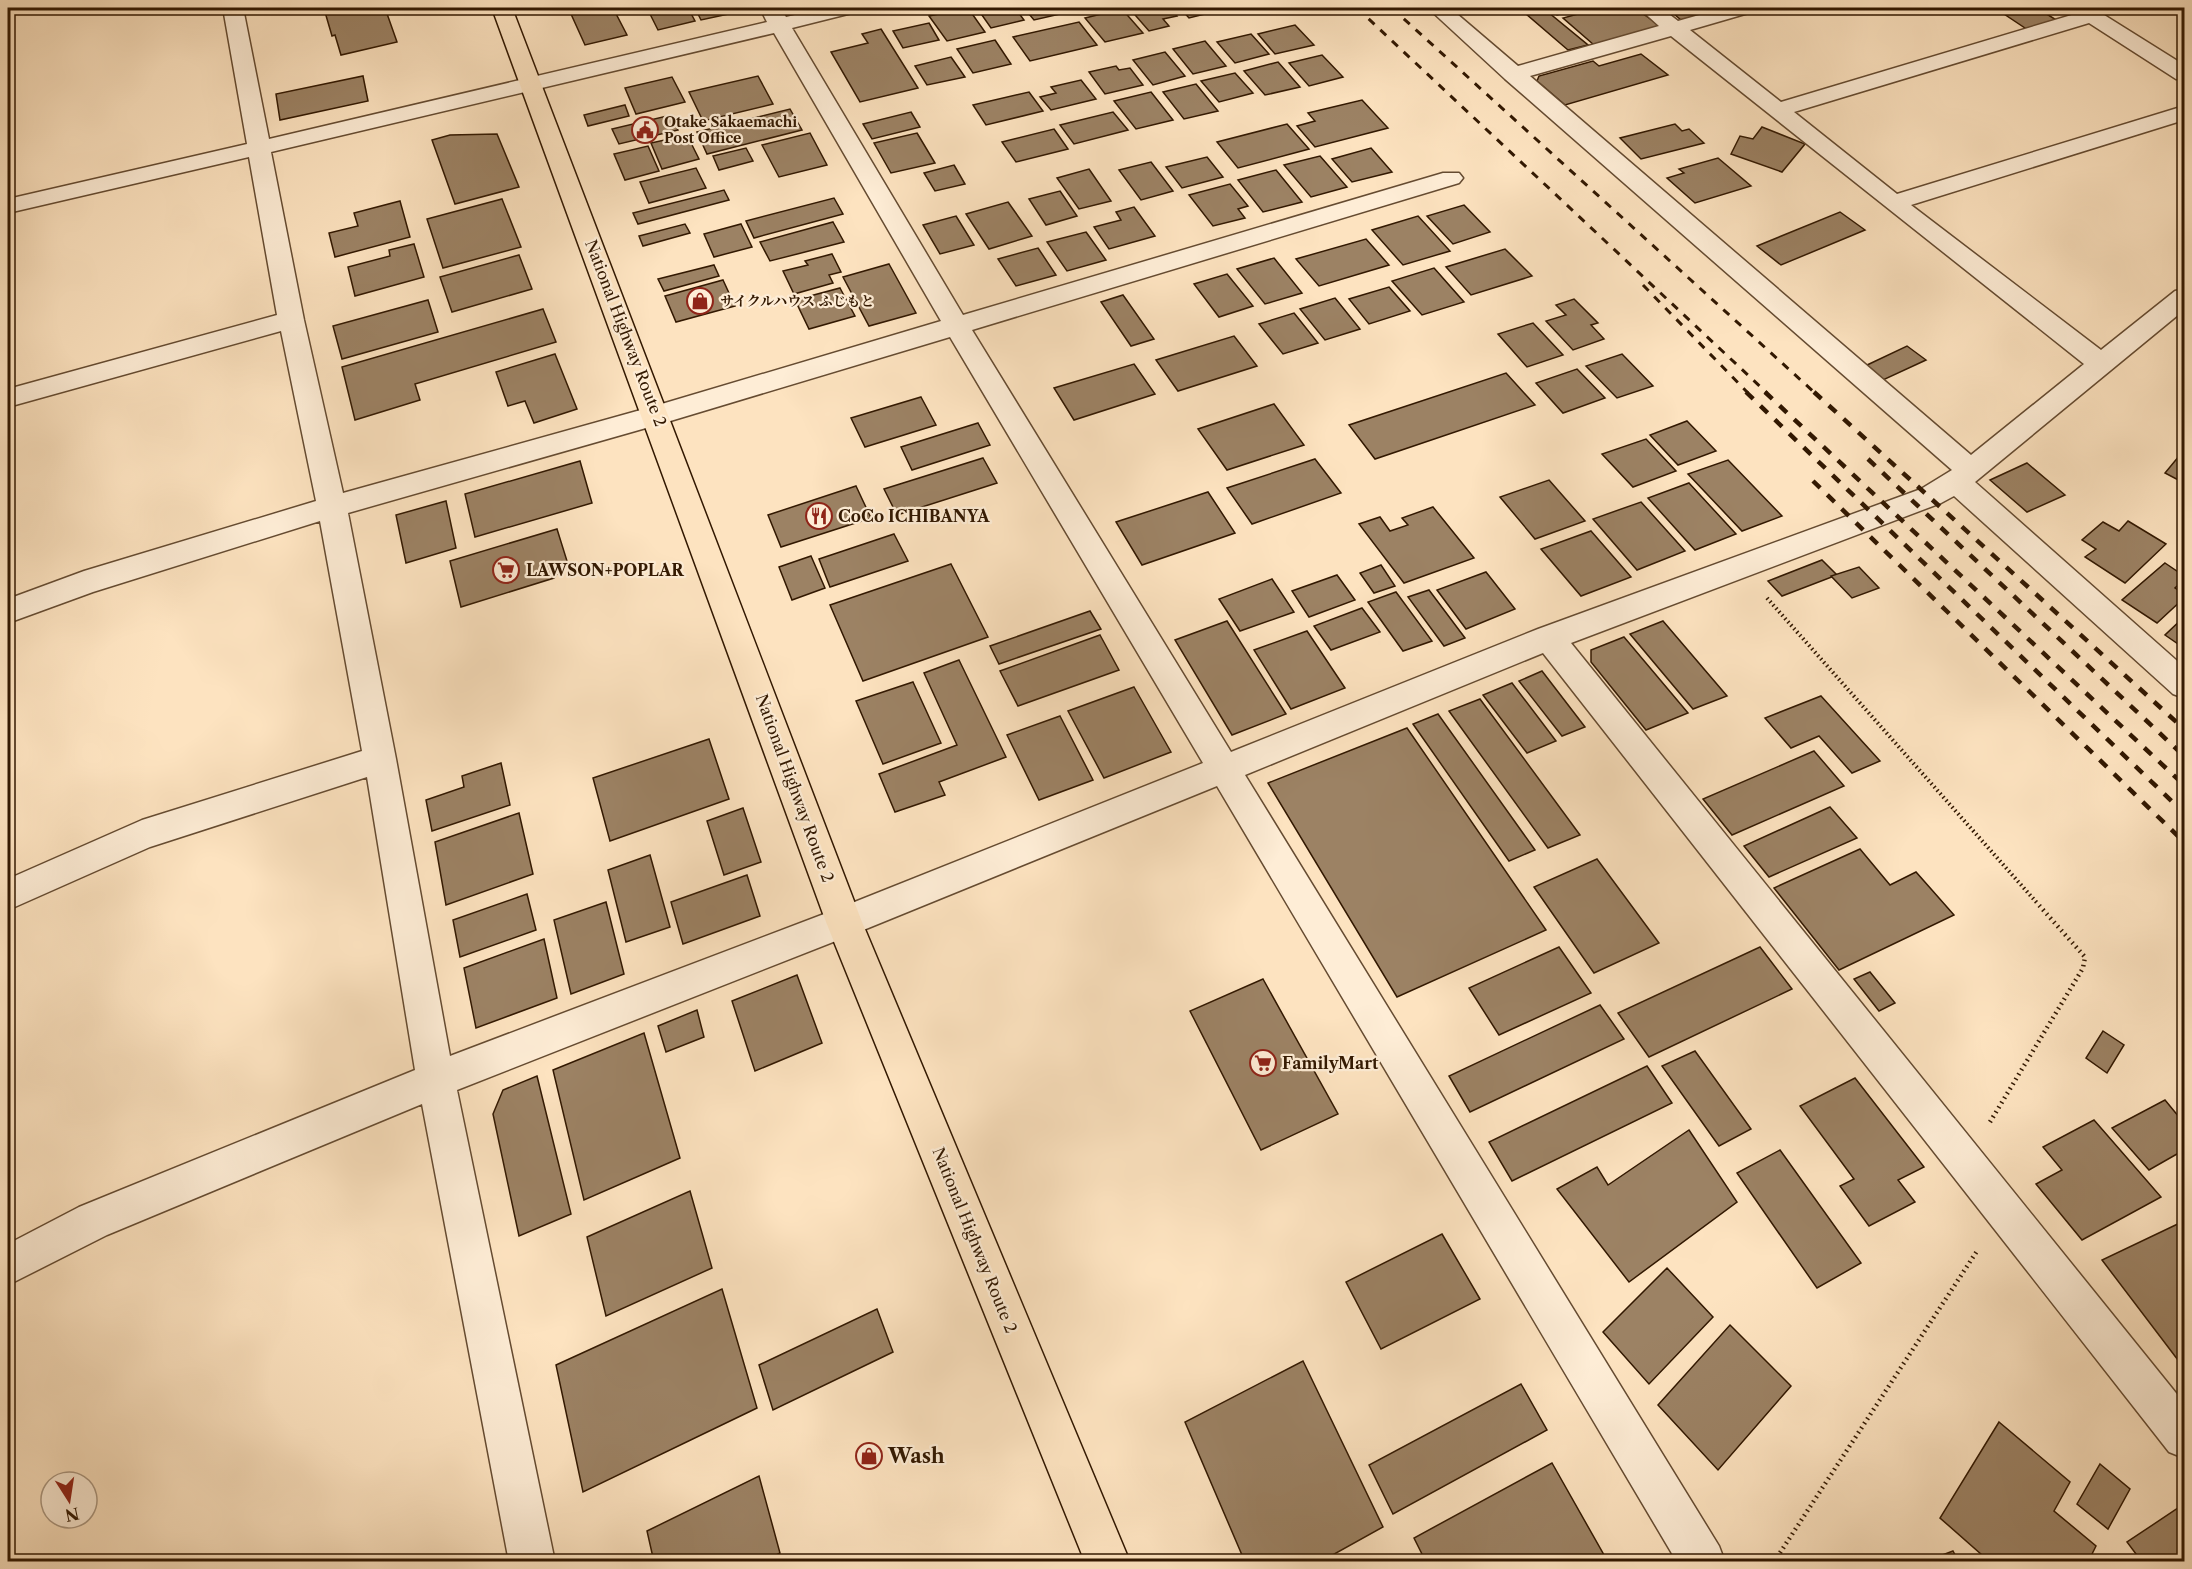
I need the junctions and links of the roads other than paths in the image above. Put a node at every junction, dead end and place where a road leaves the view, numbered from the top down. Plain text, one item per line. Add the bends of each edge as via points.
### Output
1 (234, 8) edge
2 (502, 8) edge
3 (849, 8) edge
4 (1438, 8) edge
5 (1649, 8) edge
6 (1745, 8) edge
7 (2085, 12) edge
8 (775, 16) edge
9 (1674, 27) junction
10 (1513, 74) junction
11 (2184, 74) edge
12 (532, 85) junction
13 (1778, 110) junction
14 (2184, 113) edge
15 (260, 148) junction
16 (1450, 178) dead end
17 (1893, 203) junction
18 (8, 206) edge
19 (2184, 297) edge
20 (291, 320) junction
21 (955, 324) junction
22 (2100, 363) junction
23 (8, 398) edge
24 (657, 415) junction
25 (1963, 476) junction
26 (332, 507) junction
27 (8, 611) edge
28 (1549, 638) junction
29 (2184, 685) edge
30 (380, 759) junction
31 (1224, 768) junction
32 (8, 895) edge
33 (844, 922) junction
34 (436, 1080) junction
35 (8, 1265) edge
36 (2184, 1437) edge
37 (532, 1562) edge
38 (1108, 1562) edge
39 (1703, 1562) edge

1 - 15 street
2 - 12 highway, National Highway Route 2
3 - 8 street
4 - 10 street
5 - 9 street
6 - 9 street
7 - 11 street
7 - 13 street
8 - 12 street
8 - 21 street
9 - 10 street
9 - 13 street
10 - 25 street
12 - 15 street
12 - 24 highway, National Highway Route 2
13 - 17 street
14 - 17 street
15 - 18 street
15 - 20 street
16 - 21 street
17 - 22 street
19 - 22 street
20 - 23 street
20 - 26 street
21 - 24 street
21 - 31 street
22 - 25 street
24 - 26 street
24 - 33 highway, National Highway Route 2
25 - 28 street via 1931,496 1895,511
25 - 29 street
26 - 27 street via 84,583
26 - 30 street
28 - 31 street
28 - 36 street
30 - 32 street via 142,835
30 - 34 street
31 - 33 street
31 - 39 street
33 - 34 street
33 - 38 highway, National Highway Route 2
34 - 35 street via 93,1221
34 - 37 street

